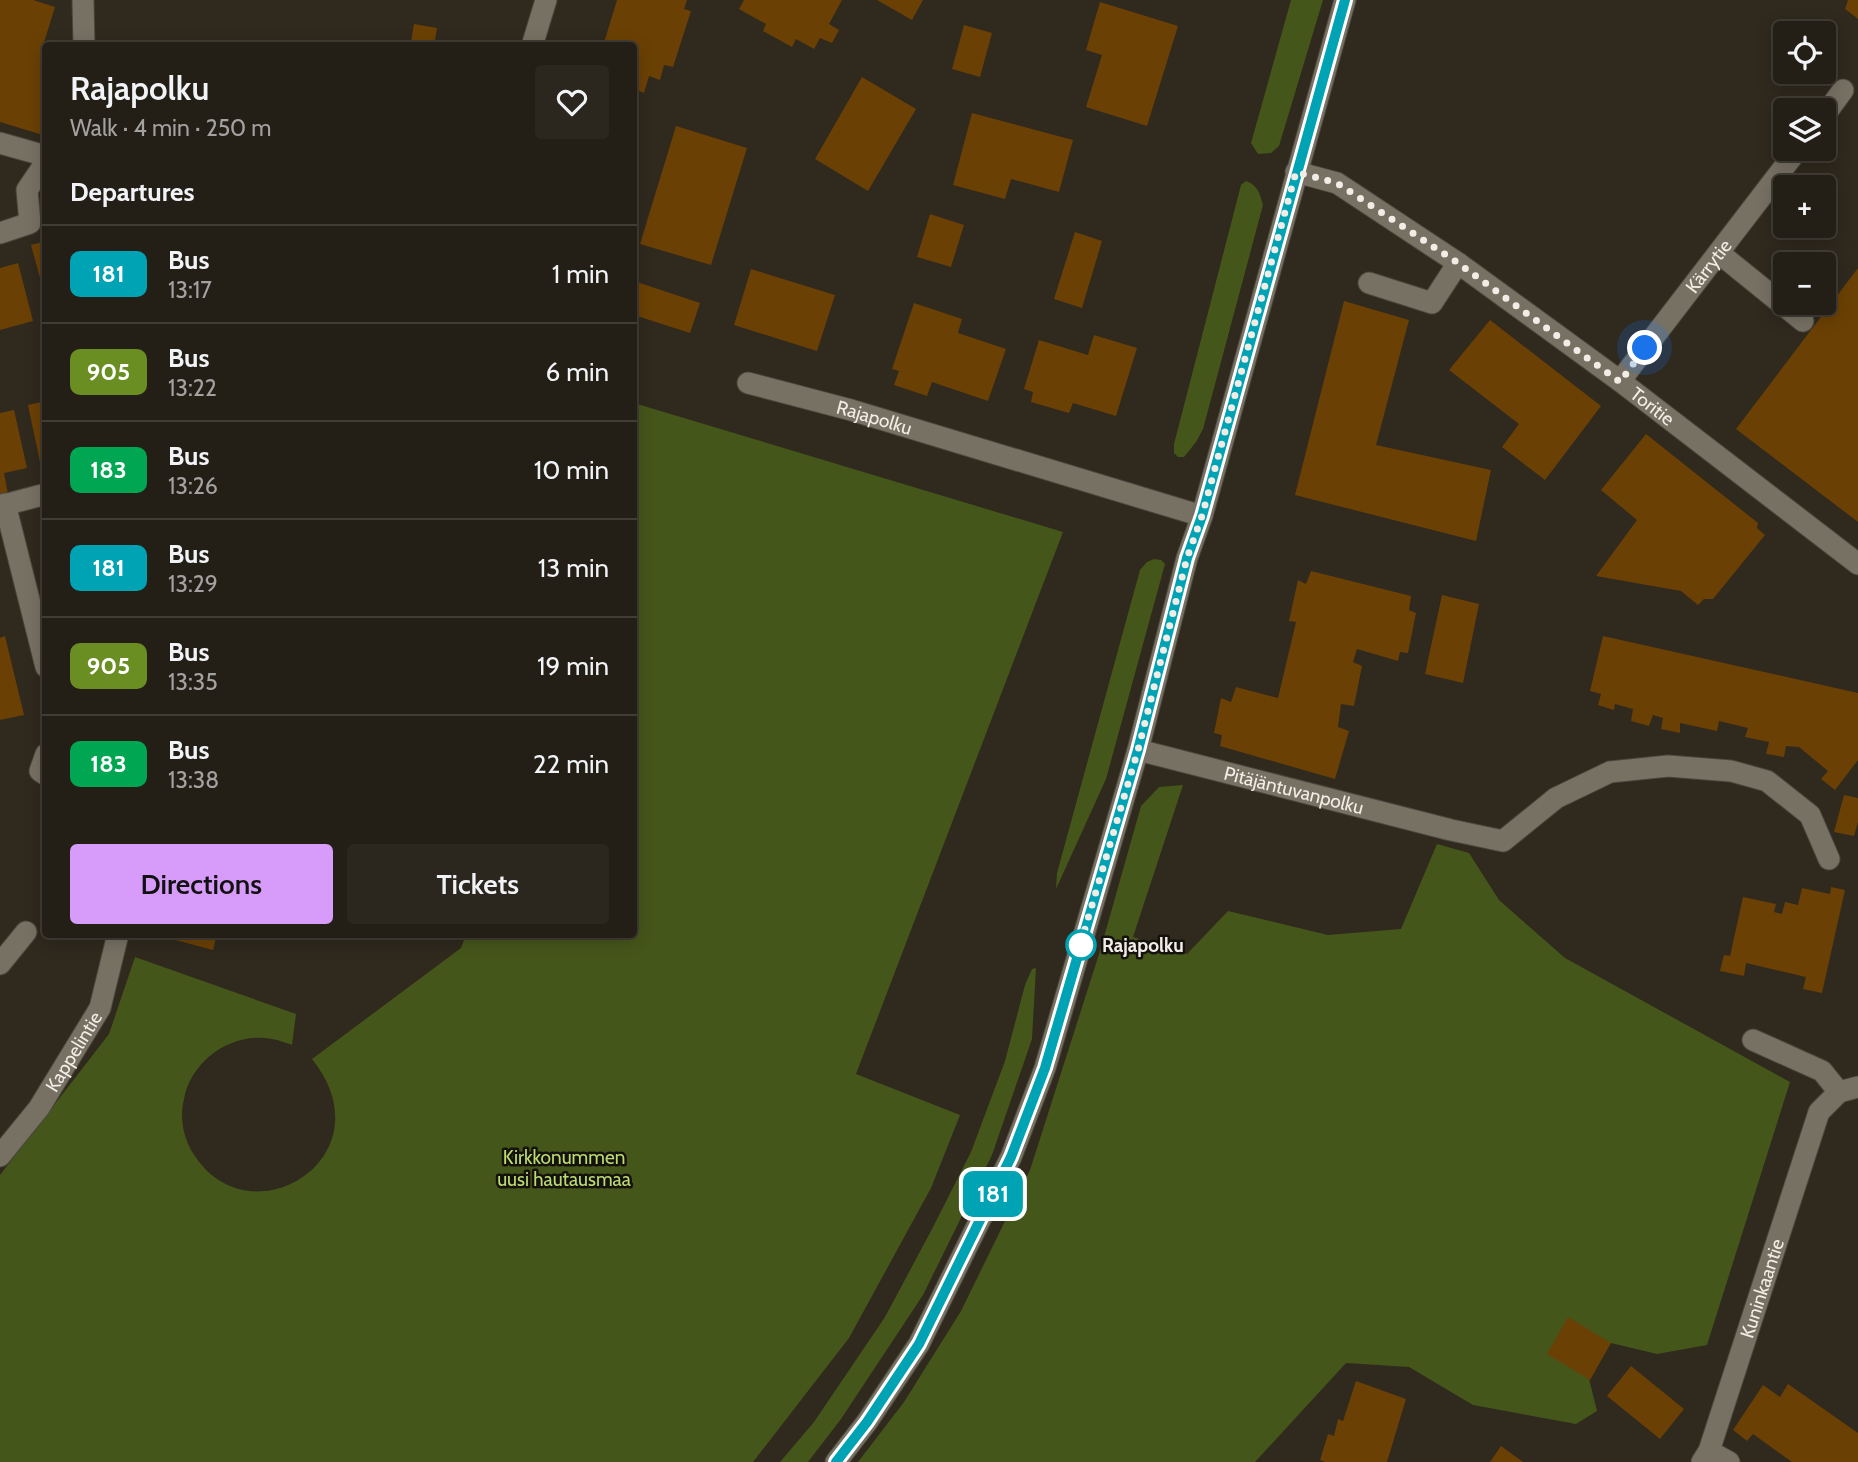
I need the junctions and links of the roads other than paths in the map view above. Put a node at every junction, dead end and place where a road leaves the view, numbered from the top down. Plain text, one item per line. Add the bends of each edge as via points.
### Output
1 (83, 0) edge
2 (546, 0) edge
3 (1345, 0) edge
4 (85, 42) edge
5 (533, 42) edge
6 (1843, 90) dead end
7 (1836, 100) edge
8 (0, 143) edge
9 (42, 155) edge
10 (1789, 161) edge
11 (42, 168) edge
12 (1296, 172) junction
13 (38, 221) edge
14 (0, 233) edge
15 (1719, 253) junction
16 (1458, 263) junction
17 (1369, 283) dead end
18 (1803, 321) dead end
19 (1620, 382) junction
20 (748, 383) dead end
21 (42, 495) edge
22 (3, 505) edge
23 (1202, 516) junction
24 (1858, 564) edge
25 (42, 652) edge
26 (1138, 750) junction
27 (1829, 859) dead end
28 (26, 932) dead end
29 (117, 938) edge
30 (0, 964) edge
31 (1753, 1040) dead end
32 (1848, 1090) edge
33 (0, 1156) edge
34 (1705, 1456) edge
35 (836, 1462) edge
36 (1729, 1462) edge

1 - 4 street
2 - 5 street
3 - 12 street
6 - 7 street
8 - 9 street
10 - 15 street, Kärrytie
11 - 13 street via 27,190
12 - 16 street, Toritie via 1337,183
12 - 23 street
13 - 14 street
15 - 18 street
15 - 19 street, Kärrytie
16 - 17 street via 1432,303
16 - 19 street, Toritie
19 - 24 street, Toritie
20 - 23 street, Rajapolku
21 - 22 street
22 - 25 street
23 - 26 street
26 - 27 street, Pitäjäntuvanpolku via 1503,841 1556,798 1609,772 1668,766 1731,771 1767,781 1790,797 1810,815
26 - 35 street via 1045,1068 1011,1157 919,1344
28 - 30 street
29 - 33 street, Kappelintie via 100,1008 39,1108
31 - 32 street via 1822,1071
32 - 34 street, Kuninkaantie via 1819,1112
34 - 36 street

